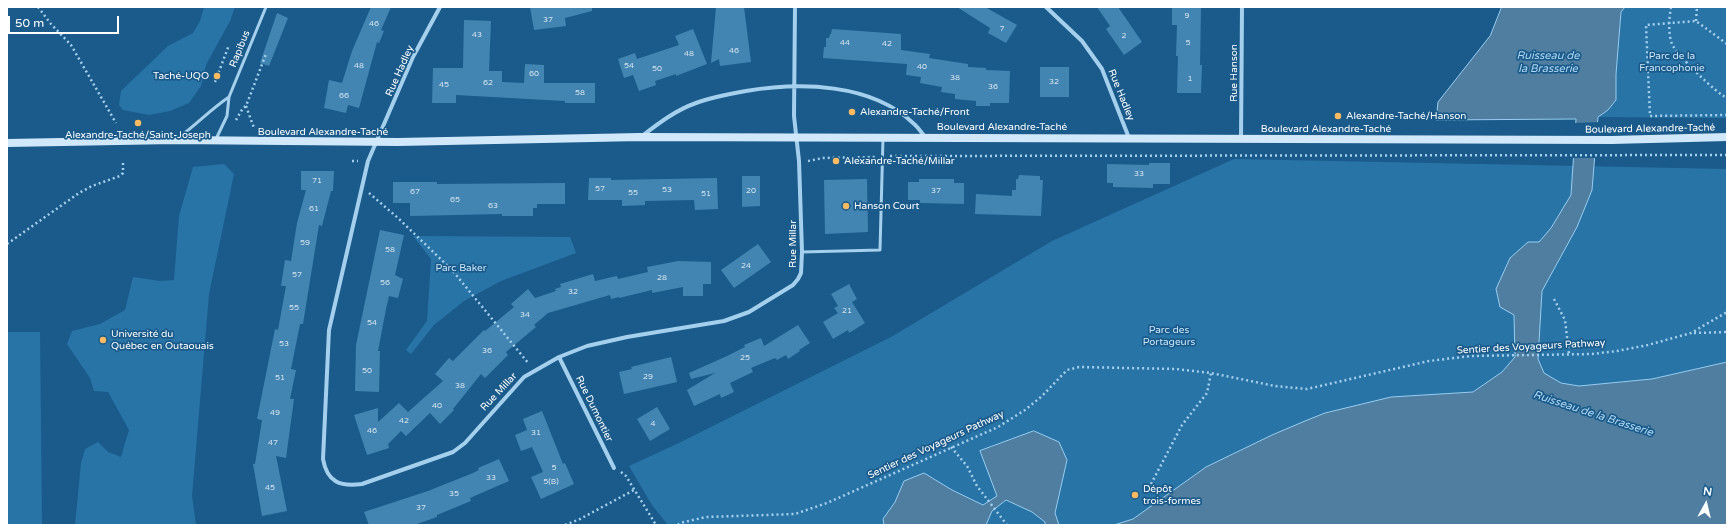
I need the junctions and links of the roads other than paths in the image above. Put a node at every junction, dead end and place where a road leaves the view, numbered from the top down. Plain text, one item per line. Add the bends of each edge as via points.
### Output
1 (266, 7) edge
2 (440, 7) edge
3 (795, 7) edge
4 (1046, 7) edge
5 (1242, 7) edge
6 (794, 85) junction
7 (229, 97) junction
8 (640, 137) junction
9 (883, 137) junction
10 (925, 137) junction
11 (797, 138) junction
12 (1129, 138) junction
13 (1241, 138) junction
14 (1727, 138) edge
15 (174, 140) junction
16 (216, 141) junction
17 (376, 142) junction
18 (7, 143) edge
19 (802, 252) junction
20 (559, 356) junction
21 (614, 468) road end

1 - 7 lane, Rapibus
2 - 17 street, Rue Hadley via 413,58
3 - 6 street, Rue Millar
4 - 12 street, Rue Hadley via 1082,41 1102,69
5 - 13 street, Rue Hanson
6 - 8 street, Boulevard Alexandre-Taché via 724,95 696,103
6 - 10 street, Boulevard Alexandre-Taché via 849,91 867,96 899,112 914,123
6 - 11 street, Rue Millar
7 - 15 lane
7 - 16 lane, Rapibus via 227,116
8 - 11 main road, Boulevard Alexandre-Taché
8 - 17 main road, Boulevard Alexandre-Taché
9 - 10 main road, Boulevard Alexandre-Taché
9 - 11 main road, Boulevard Alexandre-Taché
9 - 19 lane via 880,250
10 - 12 main road, Boulevard Alexandre-Taché
11 - 19 street, Rue Millar
12 - 13 main road, Boulevard Alexandre-Taché
13 - 14 main road, Boulevard Alexandre-Taché
15 - 16 main road, Boulevard Alexandre-Taché
15 - 18 main road, Boulevard Alexandre-Taché
16 - 17 main road, Boulevard Alexandre-Taché
17 - 20 street, Rue Millar via 368,160 329,330 324,459 325,468 331,478 350,486 362,484 453,452 465,443 516,385 534,370
19 - 20 street, Rue Millar via 801,273 793,286 749,312 724,321 587,346
20 - 21 street, Rue Dumontier

